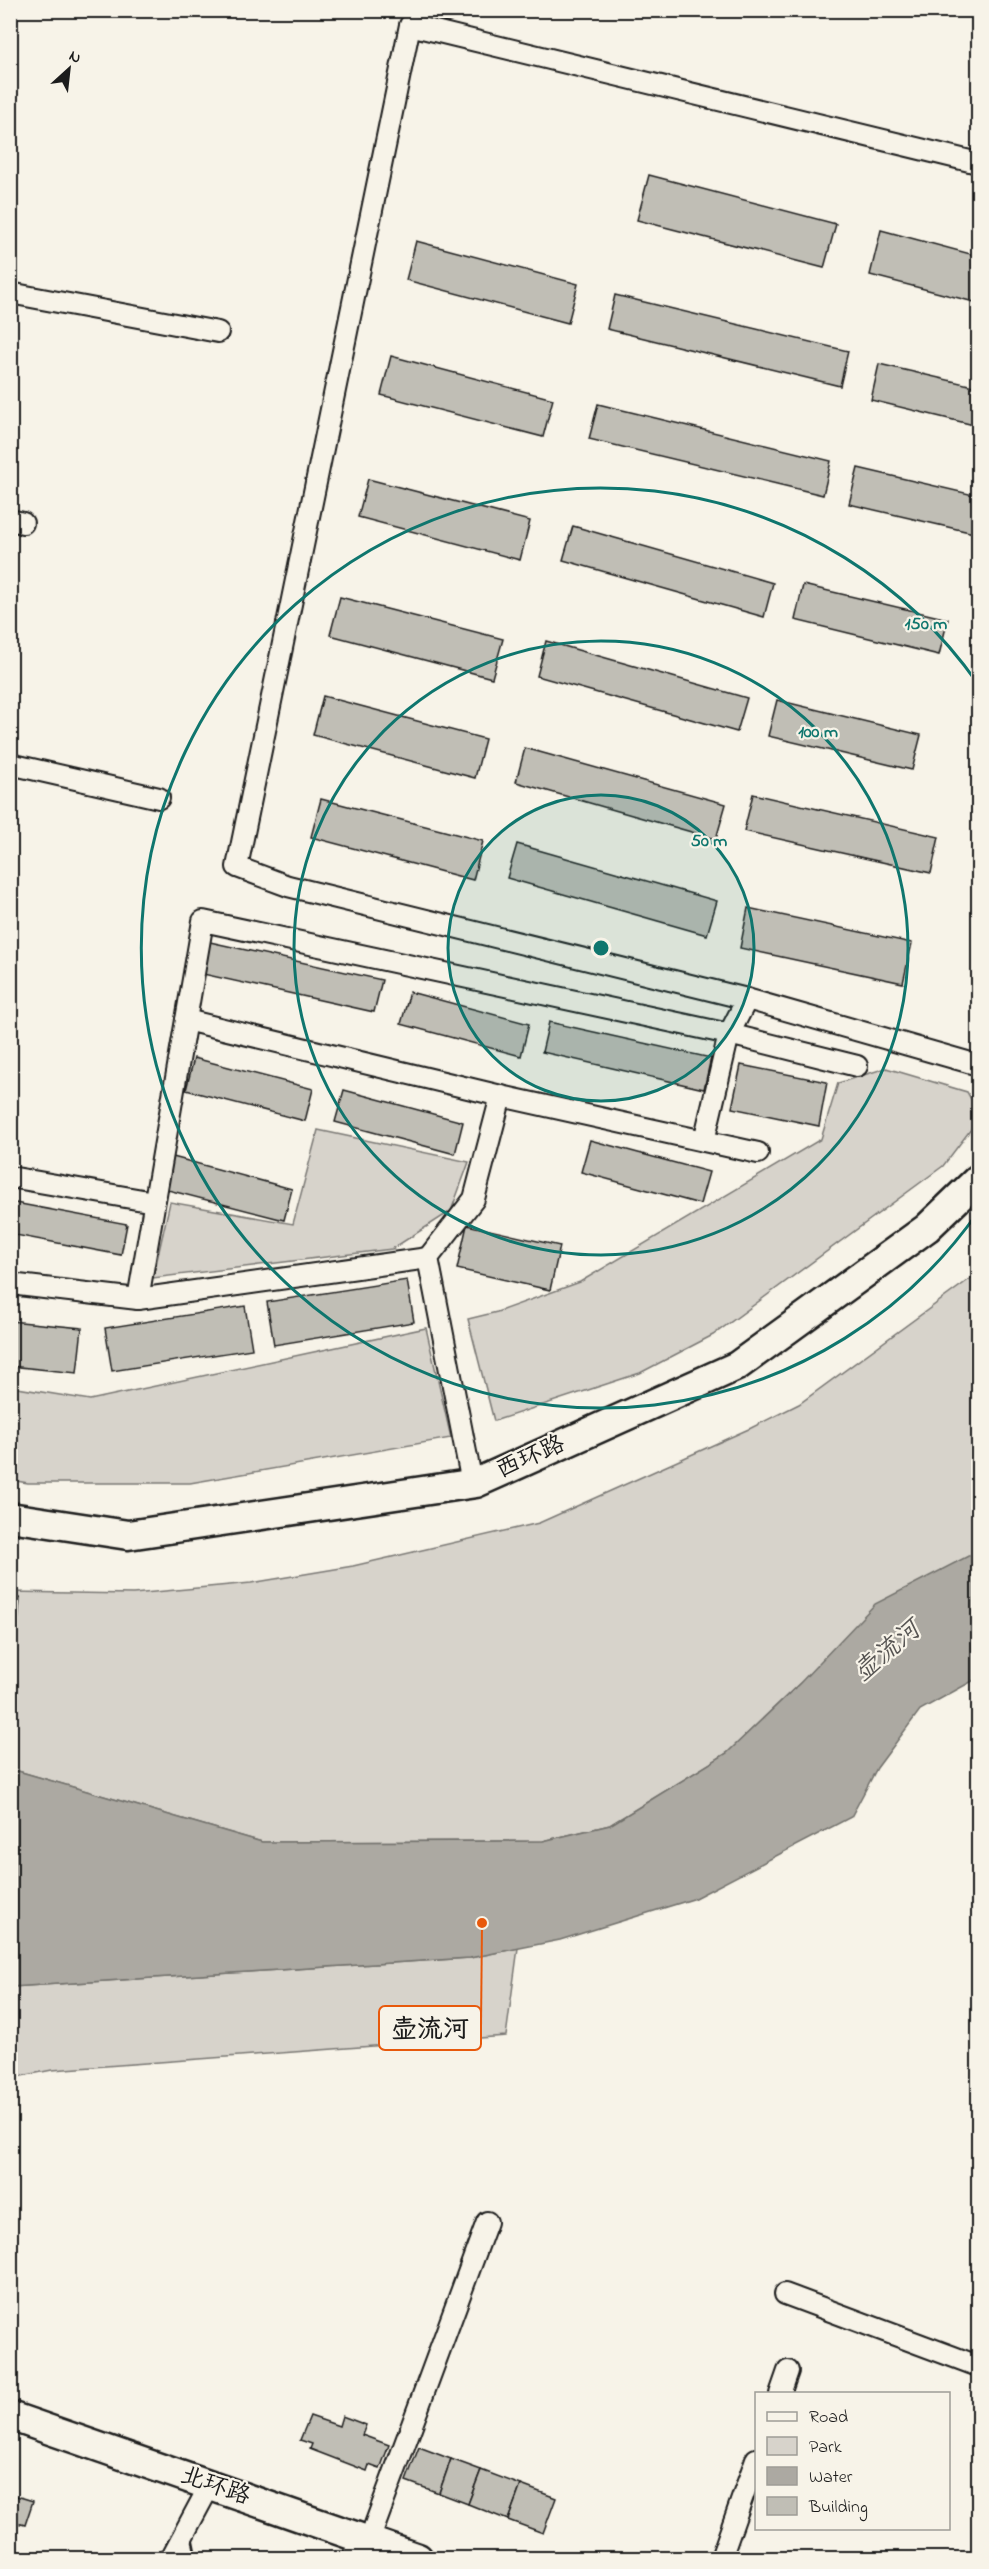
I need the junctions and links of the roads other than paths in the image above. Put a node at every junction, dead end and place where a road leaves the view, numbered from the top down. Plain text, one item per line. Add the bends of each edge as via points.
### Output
1 (978, 163) edge
2 (10, 293) edge
3 (218, 332) dead end
4 (10, 764) edge
5 (159, 798) dead end
6 (747, 999) junction
7 (186, 1020) junction
8 (729, 1034) junction
9 (978, 1065) edge
10 (856, 1066) dead end
11 (501, 1096) junction
12 (704, 1141) junction
13 (758, 1153) dead end
14 (10, 1177) edge
15 (978, 1179) edge
16 (154, 1202) junction
17 (428, 1258) junction
18 (10, 1284) edge
19 (138, 1299) junction
20 (472, 1483) junction
21 (10, 1517) edge
22 (487, 2222) dead end
23 (785, 2294) dead end
24 (978, 2366) edge
25 (788, 2371) dead end
26 (781, 2392) edge
27 (10, 2416) edge
28 (755, 2462) edge
29 (210, 2485) junction
30 (185, 2533) junction
31 (361, 2546) edge
32 (171, 2559) edge
33 (190, 2559) edge
34 (418, 2559) edge
35 (721, 2559) edge

1 - 6 street via 410,25 237,867 288,886
2 - 3 street
4 - 5 street
6 - 8 street
6 - 9 street
7 - 8 street via 204,921
7 - 11 street
7 - 16 street
8 - 10 street
8 - 12 street
11 - 12 street
11 - 17 street via 474,1199
12 - 13 street
14 - 16 street
15 - 20 main road, 西环路 via 927,1228 737,1366
16 - 19 street
17 - 19 street
17 - 20 street
18 - 19 street
20 - 21 main road, 西环路 via 128,1535
22 - 31 street
23 - 24 street
25 - 26 street
27 - 29 main road, 北环路
28 - 35 street
29 - 30 street
29 - 31 main road, 北环路
30 - 32 street
30 - 33 lane
31 - 34 main road, 北环路

